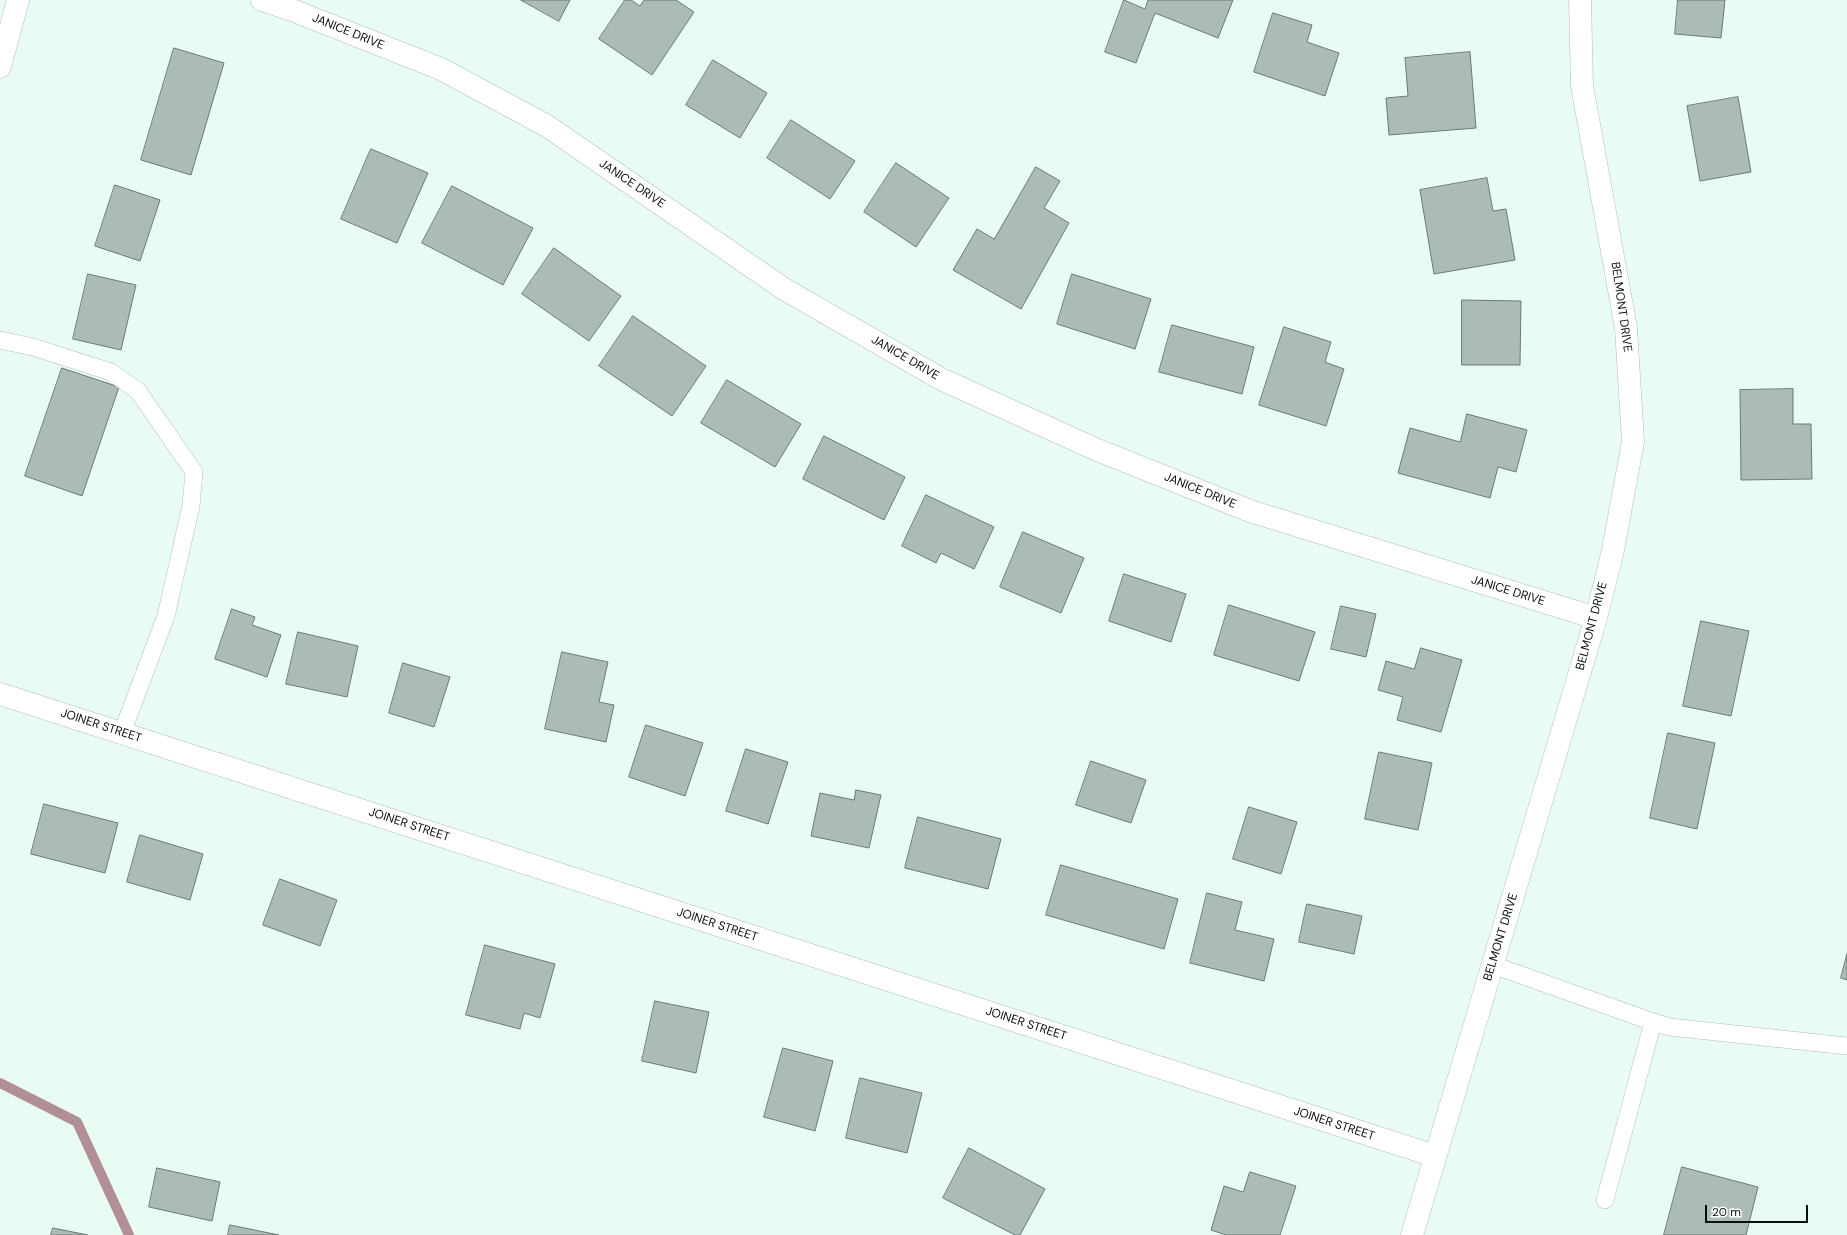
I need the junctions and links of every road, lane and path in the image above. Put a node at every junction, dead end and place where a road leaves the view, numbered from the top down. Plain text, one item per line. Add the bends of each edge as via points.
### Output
1 (18, 0) edge
2 (1580, 0) edge
3 (267, 1) edge
4 (0, 67) edge
5 (0, 340) edge
6 (1596, 618) junction
7 (0, 694) edge
8 (122, 733) junction
9 (1493, 965) junction
10 (1653, 1022) junction
11 (1847, 1046) edge
12 (1435, 1156) junction
13 (1605, 1200) dead end
14 (1412, 1235) edge

1 - 4 street
2 - 6 street, BELMONT DRIVE via 1582,86 1626,328 1633,442 1612,555
3 - 6 street, JANICE DRIVE via 441,69 546,126 784,289 955,385 1095,450 1250,511
5 - 8 lane via 33,347 111,372 138,391 194,472 191,506 166,616
6 - 9 street, BELMONT DRIVE
7 - 8 street, JOINER STREET
8 - 12 street, JOINER STREET
9 - 10 lane
9 - 12 street, BELMONT DRIVE
10 - 11 lane via 1670,1027
10 - 13 lane
12 - 14 street, BELMONT DRIVE

